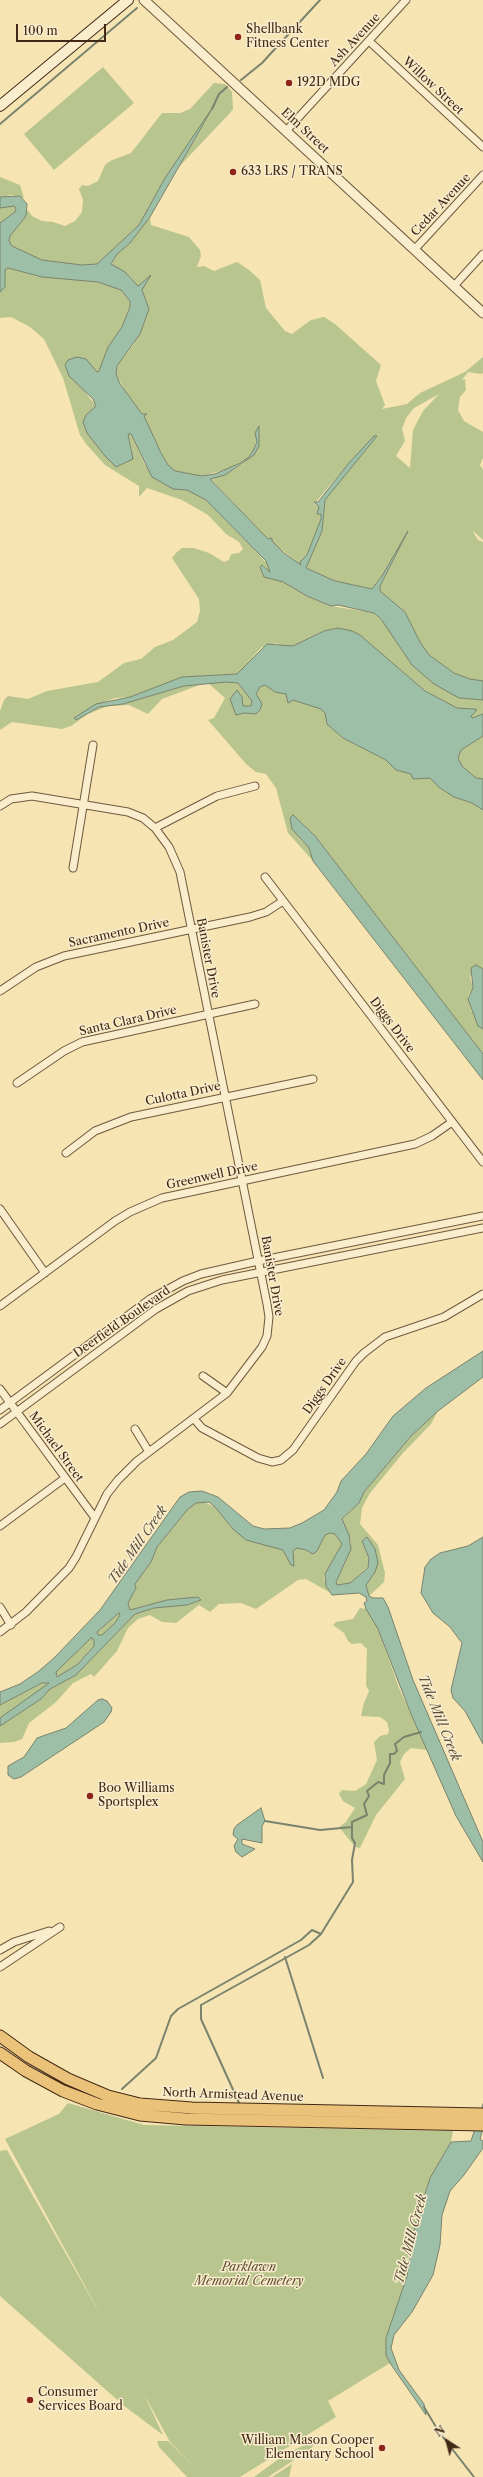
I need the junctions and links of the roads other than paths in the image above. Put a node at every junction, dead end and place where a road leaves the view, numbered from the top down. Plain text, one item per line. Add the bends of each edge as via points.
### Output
1 (128, 0) edge
2 (144, 0) edge
3 (406, 0) edge
4 (369, 41) junction
5 (0, 106) edge
6 (287, 130) junction
7 (483, 147) edge
8 (483, 175) edge
9 (415, 249) junction
10 (483, 254) edge
11 (454, 286) junction
12 (483, 313) edge
13 (94, 745) dead end
14 (255, 786) dead end
15 (0, 806) edge
16 (83, 806) junction
17 (155, 828) junction
18 (73, 868) dead end
19 (265, 877) dead end
20 (283, 901) junction
21 (192, 929) junction
22 (0, 991) edge
23 (255, 1004) dead end
24 (208, 1014) junction
25 (313, 1079) dead end
26 (17, 1083) dead end
27 (225, 1096) junction
28 (452, 1122) junction
29 (66, 1153) dead end
30 (483, 1162) edge
31 (242, 1180) junction
32 (0, 1209) edge
33 (483, 1216) edge
34 (483, 1228) edge
35 (258, 1261) junction
36 (260, 1272) junction
37 (45, 1273) junction
38 (483, 1294) edge
39 (0, 1306) edge
40 (203, 1376) dead end
41 (0, 1389) edge
42 (227, 1393) junction
43 (10, 1402) junction
44 (0, 1410) edge
45 (17, 1412) junction
46 (194, 1420) junction
47 (0, 1424) edge
48 (135, 1429) dead end
49 (149, 1452) junction
50 (66, 1478) junction
51 (95, 1518) junction
52 (0, 1526) edge
53 (0, 1607) edge
54 (11, 1625) junction
55 (0, 1632) edge
56 (0, 1950) edge
57 (0, 1967) edge
58 (0, 2036) edge
59 (0, 2053) edge
60 (476, 2118) edge
61 (483, 2125) edge

1 - 5 main road
2 - 6 street, Elm Street
3 - 4 street, Ash Avenue
4 - 6 street, Ash Avenue
4 - 7 street, Willow Street
6 - 9 street, Elm Street
8 - 9 street, Cedar Avenue
9 - 11 street, Elm Street
10 - 11 street
11 - 12 street, Elm Street
13 - 16 street
14 - 17 street via 217,796
15 - 16 street, Banister Drive via 11,800 32,796
16 - 17 street, Banister Drive via 128,812 143,818
16 - 18 street
17 - 21 street, Banister Drive via 169,847 177,864
19 - 20 street, Diggs Drive
20 - 21 street, Sacramento Drive via 250,918
20 - 28 street, Diggs Drive
21 - 22 street, Sacramento Drive via 64,956 36,967
21 - 24 street, Banister Drive
23 - 24 street, Santa Clara Drive
24 - 26 street, Santa Clara Drive via 82,1042
24 - 27 street, Banister Drive
25 - 27 street, Culotta Drive
27 - 29 street, Culotta Drive via 131,1117 95,1132
27 - 31 street, Banister Drive
28 - 30 street, Diggs Drive
28 - 31 street, Greenwell Drive via 415,1144
31 - 35 street, Banister Drive
31 - 37 street, Greenwell Drive via 174,1194 141,1206 115,1221
32 - 37 street
33 - 35 street, Deerfield Boulevard
34 - 36 street, Deerfield Boulevard
35 - 36 street, Banister Drive
35 - 43 street, Deerfield Boulevard via 201,1274 167,1289
36 - 42 street, Banister Drive via 269,1317 267,1336 262,1347
36 - 45 street, Deerfield Boulevard via 206,1284 173,1298
37 - 39 street, Greenwell Drive
38 - 46 street, Diggs Drive via 444,1317 396,1332 369,1349 356,1361 293,1450 281,1460 272,1462 258,1458 202,1428
40 - 42 street
41 - 43 street, Michael Street
42 - 46 street, Banister Drive
43 - 44 street, Deerfield Boulevard
43 - 45 street, Michael Street
45 - 47 street, Deerfield Boulevard
45 - 50 street, Michael Street
46 - 49 street, Banister Drive
48 - 49 street
49 - 51 street, Banister Drive via 118,1480 107,1494
50 - 51 street, Michael Street
50 - 52 street
51 - 54 street, Banister Drive via 68,1568
53 - 54 street
54 - 55 street, Banister Drive
56 - 57 street via 14,1942 60,1927
58 - 60 main road, North Armistead Avenue via 28,2057 68,2079 108,2096 140,2104
59 - 60 main road, North Armistead Avenue via 63,2091 97,2104 140,2115 186,2119
60 - 61 main road, North Armistead Avenue

